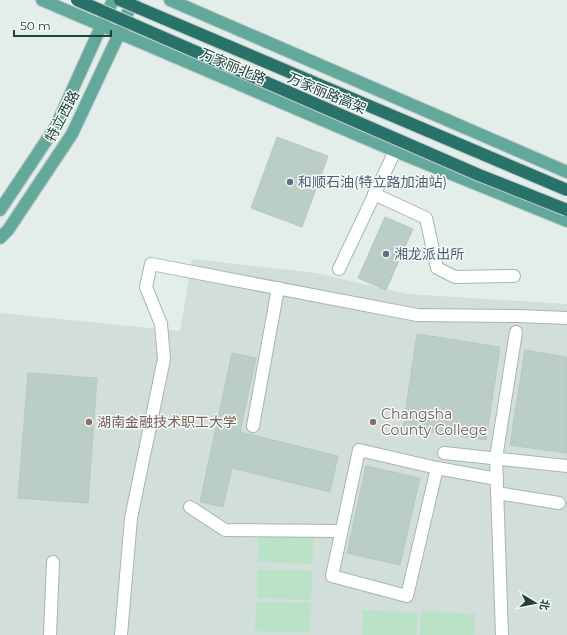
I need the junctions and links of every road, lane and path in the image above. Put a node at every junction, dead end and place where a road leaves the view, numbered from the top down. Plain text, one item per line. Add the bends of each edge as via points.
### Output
1 (42, 0) edge
2 (77, 0) edge
3 (113, 0) edge
4 (120, 0) edge
5 (133, 0) edge
6 (170, 0) edge
7 (185, 3) edge
8 (102, 26) junction
9 (119, 34) junction
10 (395, 151) junction
11 (567, 172) edge
12 (567, 190) edge
13 (374, 194) junction
14 (0, 210) edge
15 (567, 210) edge
16 (567, 221) edge
17 (0, 238) edge
18 (339, 269) dead end
19 (514, 276) dead end
20 (278, 288) junction
21 (567, 318) edge
22 (516, 332) dead end
23 (253, 426) dead end
24 (444, 454) dead end
25 (496, 458) junction
26 (567, 466) edge
27 (437, 468) junction
28 (497, 479) junction
29 (497, 493) junction
30 (559, 502) dead end
31 (190, 507) dead end
32 (341, 530) junction
33 (53, 562) dead end
34 (50, 635) edge
35 (120, 635) edge
36 (502, 635) edge

1 - 8 main road, 万家丽北路
2 - 15 highway, 万家丽路高架, bridge via 472,172
3 - 8 main road, 特立西路
4 - 12 highway, 万家丽路高架, bridge
5 - 9 main road, 特立西路
6 - 7 main road
7 - 11 main road
8 - 9 main road, 万家丽北路
8 - 14 main road, 特立西路 via 56,126
9 - 10 main road, 万家丽北路
9 - 17 main road, 特立西路 via 72,134 8,230
10 - 13 lane
10 - 16 main road, 万家丽北路
13 - 18 lane
13 - 19 lane via 426,218 437,268 455,277
20 - 21 lane via 417,315
20 - 23 lane
20 - 35 lane via 151,264 146,287 161,324 164,359 131,518
22 - 25 lane
24 - 25 lane
25 - 26 lane
25 - 28 lane
27 - 28 lane
27 - 32 lane via 359,450
27 - 32 lane via 407,596 332,576
28 - 29 lane
29 - 30 lane
29 - 36 lane
31 - 32 lane via 225,530
33 - 34 lane

